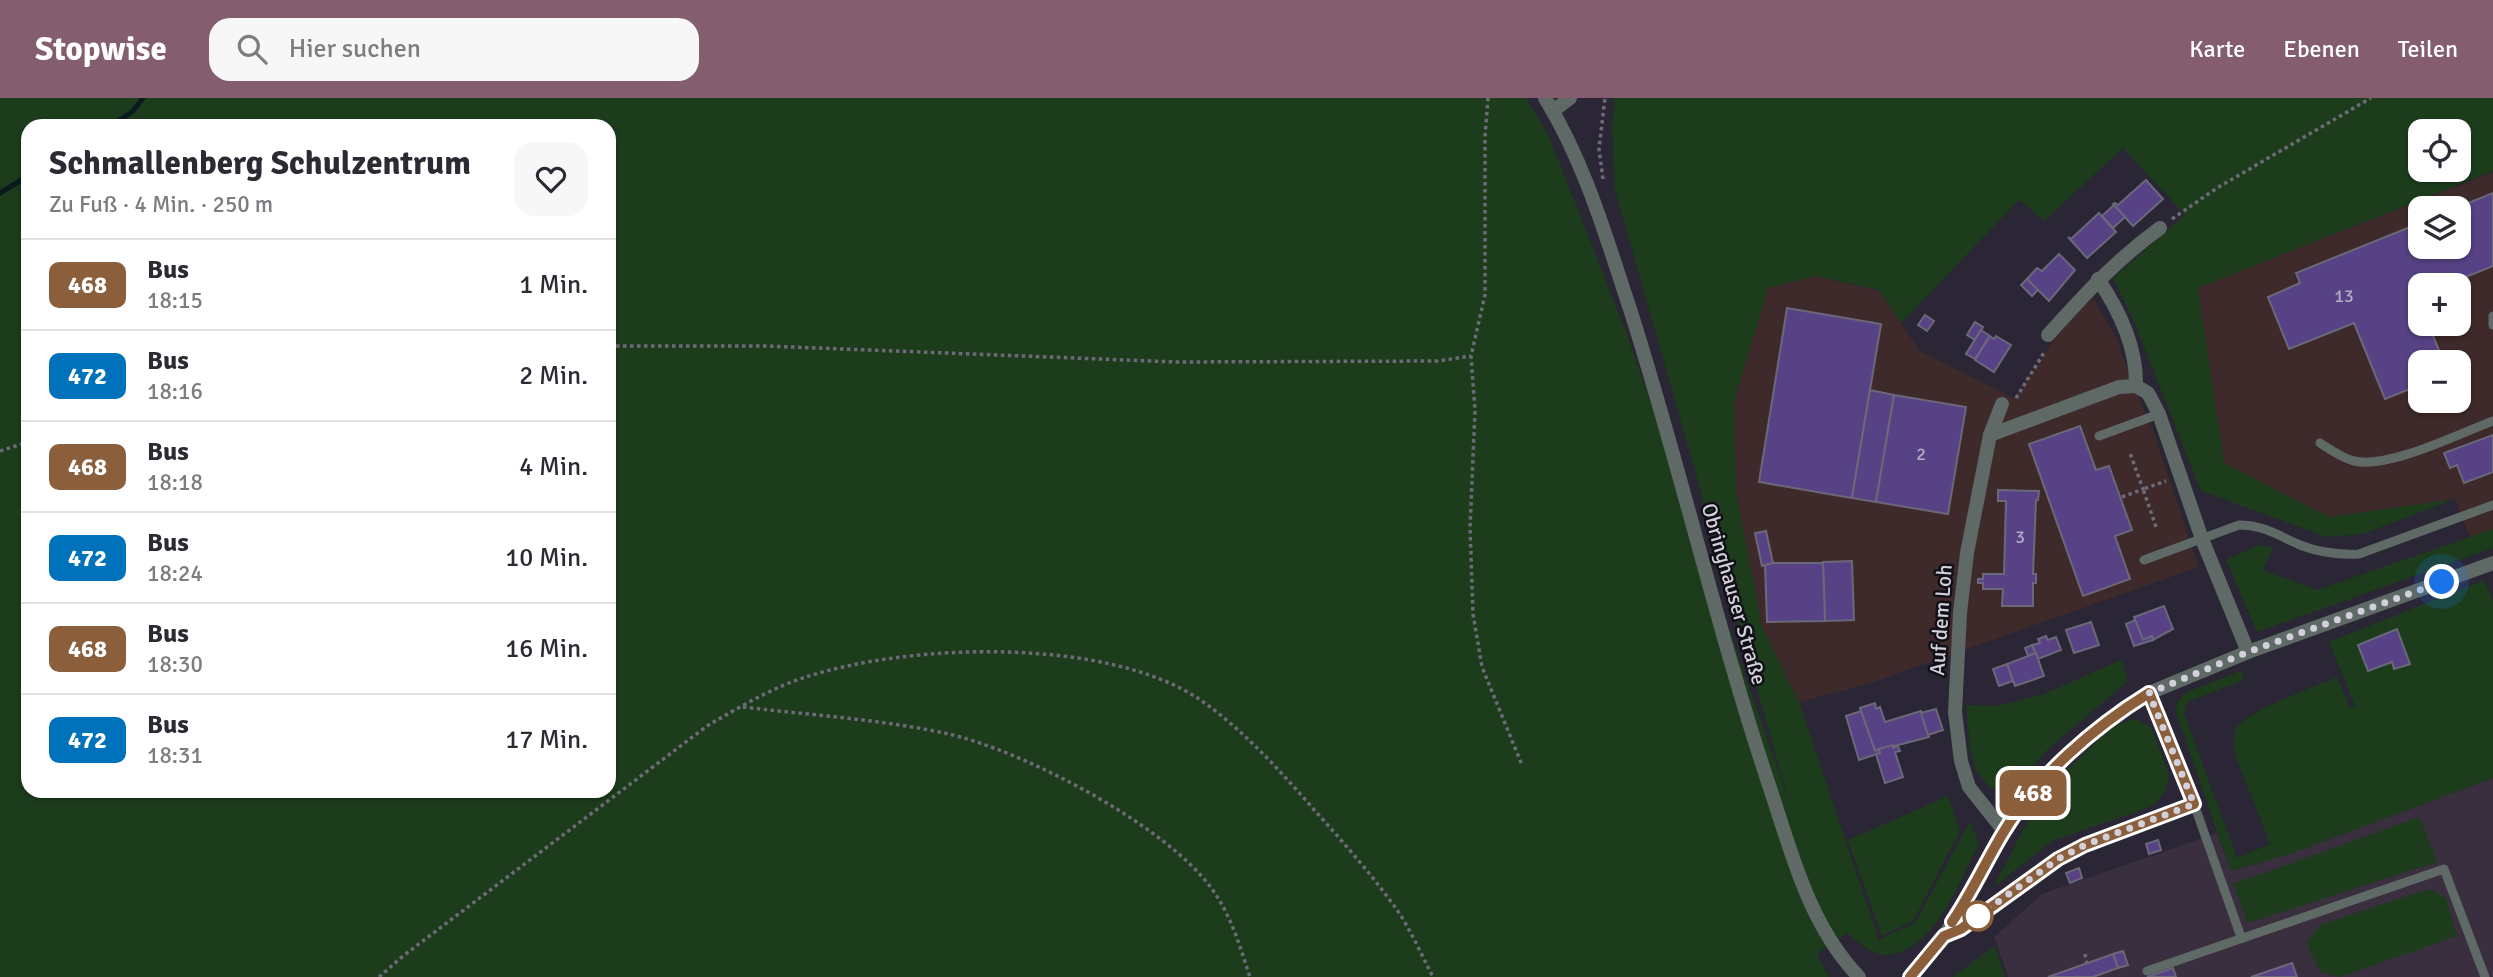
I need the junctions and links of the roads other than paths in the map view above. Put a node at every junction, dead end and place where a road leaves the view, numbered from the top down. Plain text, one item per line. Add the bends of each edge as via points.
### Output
1 (1545, 98) edge
2 (1570, 98) edge
3 (1553, 111) junction
4 (2160, 228) road end
5 (2098, 279) junction
6 (2493, 316) edge
7 (2493, 325) edge
8 (2048, 335) road end
9 (2137, 386) junction
10 (2001, 407) road end
11 (2159, 414) junction
12 (2493, 421) edge
13 (1990, 435) junction
14 (2099, 436) dead end
15 (2320, 443) dead end
16 (2493, 505) edge
17 (2202, 539) junction
18 (2144, 560) dead end
19 (2493, 563) edge
20 (2248, 652) junction
21 (2149, 693) junction
22 (2194, 804) junction
23 (2004, 831) junction
24 (1944, 936) junction
25 (2241, 937) junction
26 (2147, 971) dead end
27 (1859, 977) edge
28 (1910, 977) edge
29 (2485, 977) edge

1 - 3 street, Obringhauser Straße
2 - 3 street
3 - 27 street, Obringhauser Straße via 1598,210 1752,732 1802,881 1830,940
4 - 5 street
5 - 8 street
5 - 9 street via 2124,324
6 - 7 lane
9 - 11 street via 2148,393
9 - 13 street via 2119,387
10 - 13 street, Auf dem Loh
11 - 14 lane
11 - 17 street
12 - 15 lane via 2370,463 2343,458
13 - 23 street, Auf dem Loh via 1967,553 1955,712 1969,787
16 - 17 lane via 2359,554 2320,551 2254,525 2239,525
17 - 18 lane
17 - 20 street
19 - 20 street
20 - 21 street
21 - 22 lane
21 - 23 street via 2060,762
22 - 24 lane via 2058,859 1961,929
22 - 25 lane
23 - 24 street
24 - 28 street
25 - 26 lane
25 - 29 lane via 2444,869

